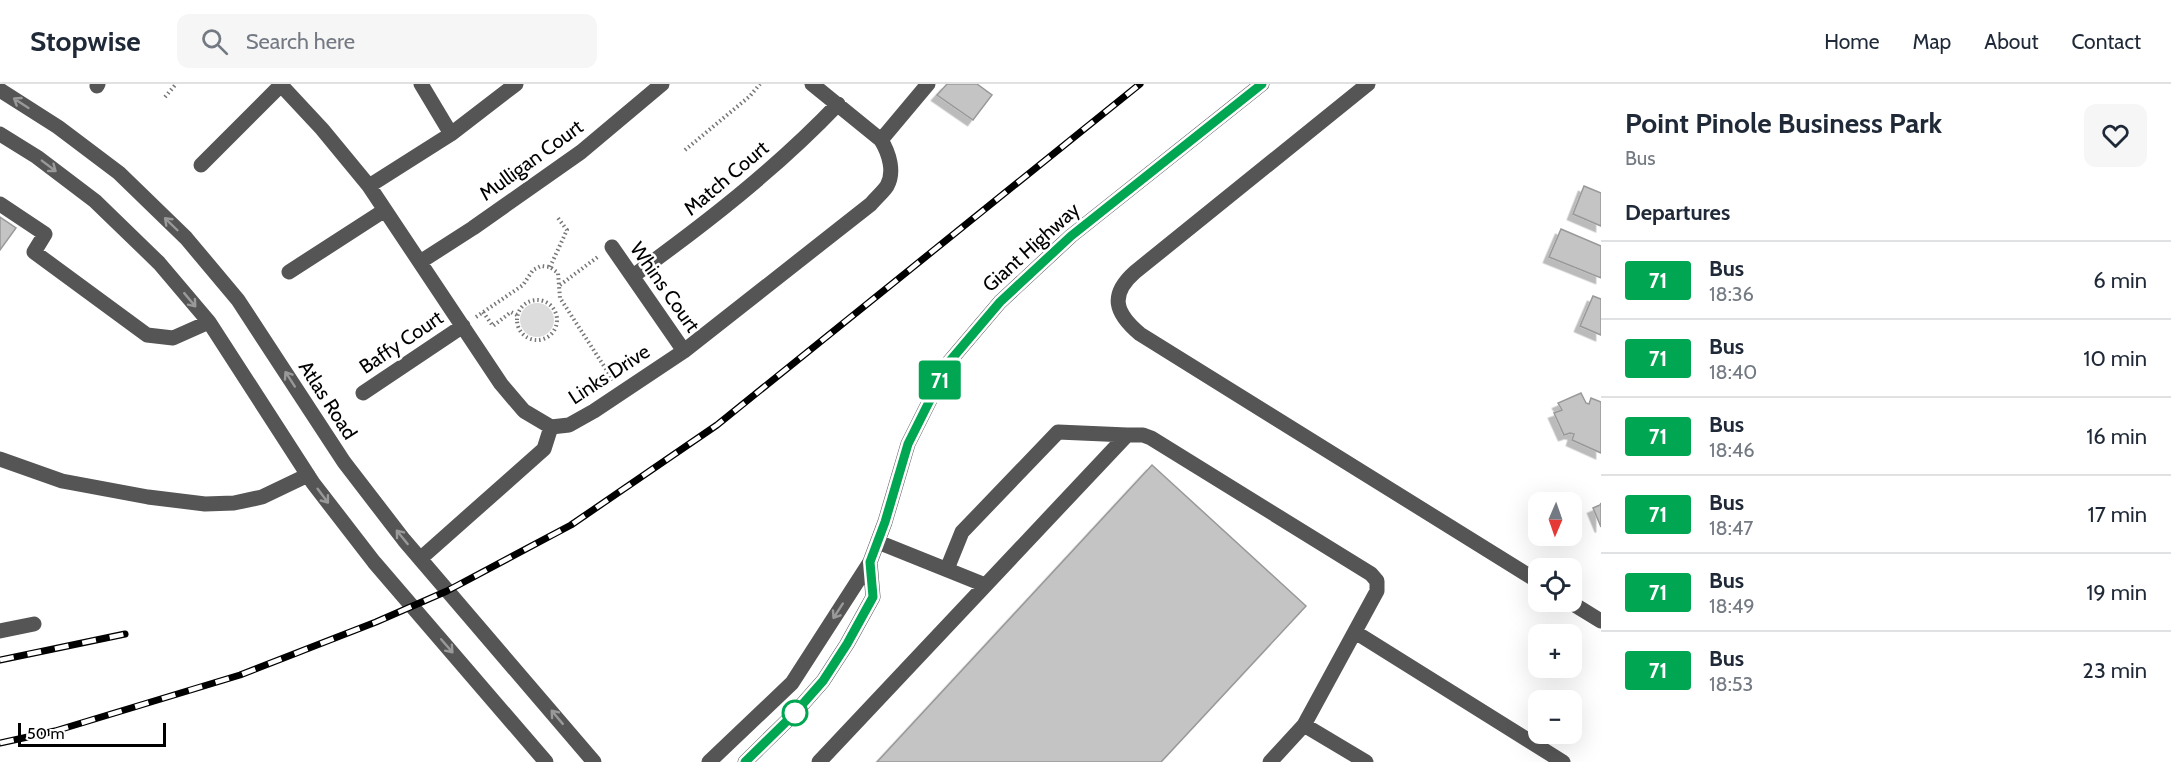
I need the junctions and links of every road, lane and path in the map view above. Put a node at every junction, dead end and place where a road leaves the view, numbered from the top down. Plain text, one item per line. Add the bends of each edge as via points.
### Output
1 (176, 84) edge
2 (280, 84) edge
3 (421, 84) edge
4 (516, 84) edge
5 (662, 84) edge
6 (760, 84) edge
7 (812, 84) edge
8 (928, 84) edge
9 (1262, 84) edge
10 (1368, 84) edge
11 (0, 90) edge
12 (165, 97) dead end
13 (838, 104) junction
14 (0, 134) edge
15 (451, 134) junction
16 (884, 145) junction
17 (685, 150) dead end
18 (201, 165) dead end
19 (369, 186) junction
20 (0, 204) edge
21 (385, 210) junction
22 (558, 218) dead end
23 (612, 247) joint
24 (420, 262) junction
25 (550, 267) junction
26 (289, 272) dead end
27 (633, 276) junction
28 (560, 285) junction
29 (564, 305) junction
30 (556, 311) junction
31 (483, 312) junction
32 (517, 315) junction
33 (209, 322) junction
34 (463, 326) junction
35 (684, 351) junction
36 (363, 393) dead end
37 (621, 393) junction
38 (551, 426) junction
39 (1127, 435) junction
40 (0, 459) edge
41 (308, 475) junction
42 (878, 542) junction
43 (420, 559) junction
44 (870, 562) junction
45 (947, 569) junction
46 (1528, 575) edge
47 (985, 585) junction
48 (1582, 609) edge
49 (1601, 621) edge
50 (34, 624) dead end
51 (0, 631) edge
52 (1354, 632) junction
53 (1304, 725) junction
54 (546, 762) edge
55 (594, 762) edge
56 (709, 762) edge
57 (745, 762) edge
58 (819, 762) edge
59 (1270, 762) edge
60 (1366, 762) edge
61 (1563, 762) edge

1 - 12 path
2 - 18 street
2 - 19 street
3 - 15 street
4 - 15 street
5 - 24 street, Mulligan Court via 581,152
6 - 17 path
7 - 13 street
8 - 16 street
9 - 42 street, Giant Highway via 1071,236 1000,302 949,362 908,444
10 - 46 street via 1135,272 1124,282 1118,308 1140,334
43 -> 11 street, Atlas Road via 344,462 238,300 186,238 119,173
13 - 16 street
13 - 27 street, Match Court via 804,140 704,225
14 -> 33 street via 95,201 159,263
15 - 19 street
16 - 35 street, Links Drive via 891,164 888,185 870,204
19 - 21 street
20 - 33 street via 45,234 34,252 147,335 173,338
21 - 24 street
21 - 26 street
22 - 25 path via 567,230
23 - 27 street, Whins Court
23 - 28 path
24 - 34 street
25 - 28 path via 558,273
25 - 31 path via 533,270 523,285
27 - 35 street, Whins Court
28 - 29 path
29 - 30 path
29 - 37 path
30 - 32 path via 536,300 523,305
30 - 32 path via 554,332 537,341 523,336
31 - 32 path via 493,326 511,312
31 - 34 path
33 - 41 street
34 - 36 street, Baffy Court
34 - 38 street via 524,411
35 - 37 street, Links Drive
37 - 38 street, Links Drive via 569,424
38 - 43 street via 544,449
39 - 45 street via 1058,432 962,531
39 - 47 street
39 - 52 street via 1151,438 1371,574 1377,581 1377,591
40 - 41 street via 62,481 205,504 261,497
41 -> 54 street via 374,562
42 - 44 street, Giant Highway
42 - 45 street
55 -> 43 street, Atlas Road
44 -> 56 street, Giant Highway via 792,683
44 - 57 street, Giant Highway via 873,597 847,644 801,707
45 - 47 street
47 - 58 street
48 - 49 street
50 - 51 street
52 - 53 street
52 - 61 street
53 - 59 street
53 - 60 street

